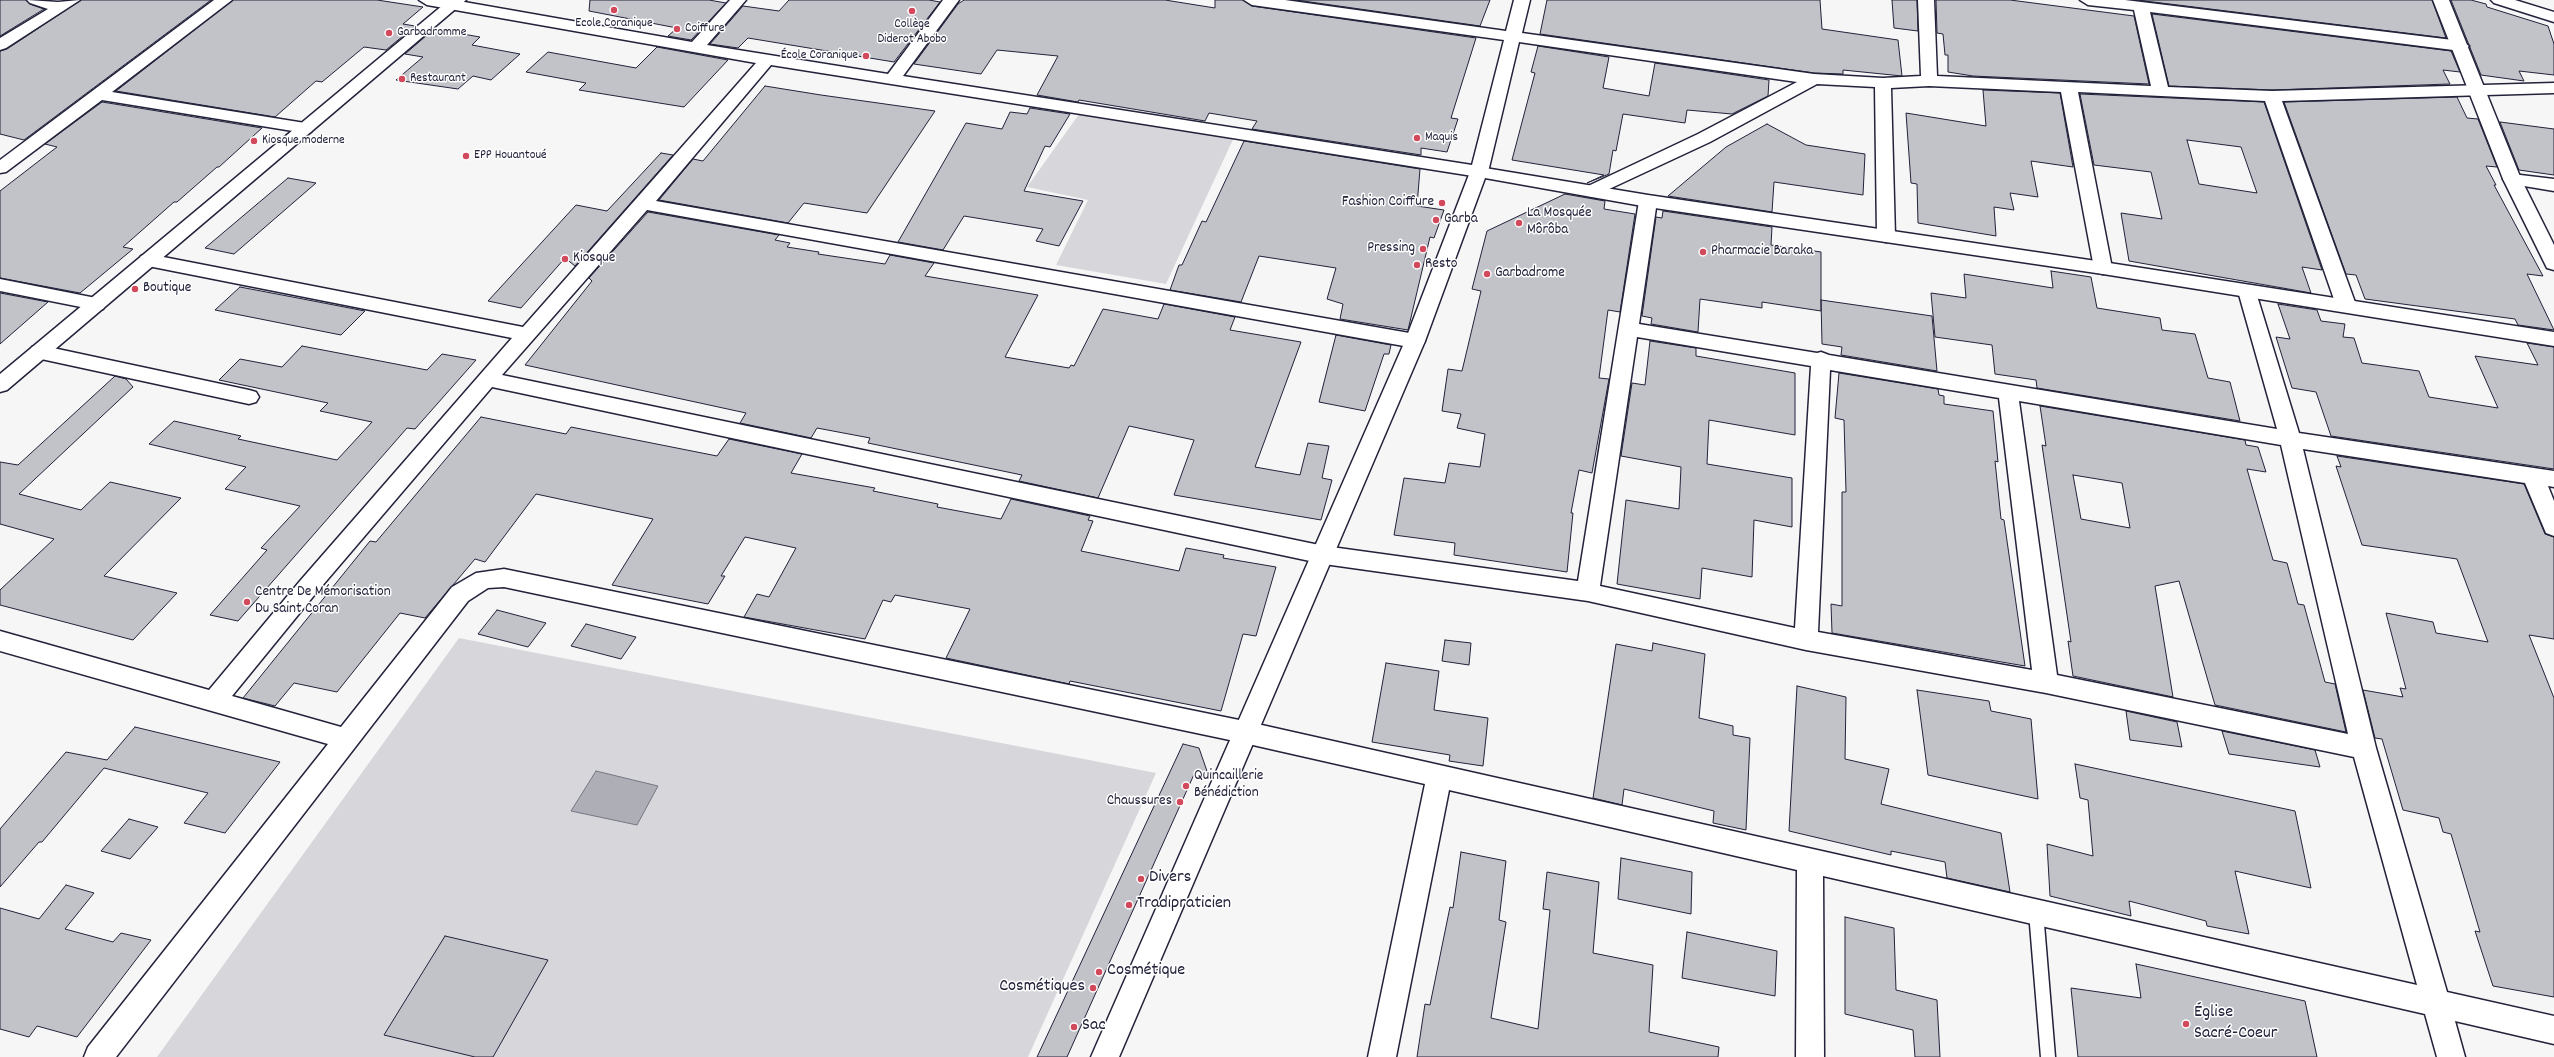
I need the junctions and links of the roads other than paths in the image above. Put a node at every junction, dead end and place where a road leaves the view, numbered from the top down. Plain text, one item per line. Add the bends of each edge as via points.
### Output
1 (36, 0) edge
2 (224, 0) edge
3 (427, 0) edge
4 (738, 0) edge
5 (951, 0) edge
6 (1252, 0) edge
7 (1522, 0) edge
8 (1926, 0) edge
9 (2088, 0) edge
10 (2441, 0) edge
11 (2498, 0) edge
12 (454, 3) edge
13 (65, 4) edge
14 (2141, 6) junction
15 (2554, 17) edge
16 (1512, 38) junction
17 (0, 45) edge
18 (2461, 46) junction
19 (695, 48) junction
20 (768, 60) junction
21 (1814, 79) junction
22 (892, 80) junction
23 (1929, 81) junction
24 (1883, 83) junction
25 (2554, 88) edge
26 (2069, 89) junction
27 (2478, 91) junction
28 (2161, 92) junction
29 (96, 94) junction
30 (2272, 96) junction
31 (305, 128) junction
32 (0, 168) edge
33 (1479, 172) junction
34 (2512, 179) junction
35 (2554, 184) edge
36 (1592, 191) junction
37 (1648, 201) junction
38 (644, 204) junction
39 (1886, 236) junction
40 (148, 260) junction
41 (2554, 264) edge
42 (2103, 268) junction
43 (0, 285) edge
44 (2247, 291) junction
45 (96, 304) junction
46 (2346, 306) junction
47 (1628, 329) junction
48 (526, 334) junction
49 (2554, 339) edge
50 (1415, 340) junction
51 (39, 352) junction
52 (1821, 359) junction
53 (487, 379) junction
54 (0, 385) edge
55 (2008, 392) junction
56 (249, 397) dead end
57 (2290, 439) junction
58 (2533, 476) junction
59 (2554, 479) edge
60 (2554, 527) edge
61 (1324, 554) junction
62 (1588, 592) junction
63 (1806, 640) junction
64 (0, 641) edge
65 (2046, 683) junction
66 (213, 702) junction
67 (1244, 732) junction
68 (346, 739) junction
69 (2364, 748) junction
70 (1439, 777) junction
71 (1810, 860) junction
72 (2036, 912) junction
73 (2436, 1004) junction
74 (2554, 1030) edge
75 (98, 1057) edge
76 (1105, 1057) edge
77 (1382, 1057) edge
78 (1810, 1057) edge
79 (2048, 1057) edge
80 (2450, 1057) edge

1 - 13 street
2 - 29 street
3 - 12 street
4 - 19 street
5 - 22 street
6 - 16 street
7 - 16 street
8 - 23 street
9 - 14 street
10 - 18 street
11 - 15 street
12 - 19 street
12 - 31 street
13 - 17 street
14 - 18 street
14 - 28 street
16 - 21 street
16 - 33 street
18 - 27 street
19 - 20 street
20 - 22 street
20 - 38 street
21 - 24 street
21 - 36 street via 1704,138
22 - 33 street
23 - 24 street
23 - 26 street
24 - 39 street
25 - 27 street
26 - 28 street
26 - 42 street
27 - 30 street
27 - 34 street
28 - 30 street
29 - 31 street
29 - 32 street
30 - 46 street
31 - 40 street
33 - 36 street
33 - 50 street
34 - 35 street
34 - 41 street
36 - 37 street
37 - 39 street
37 - 47 street
38 - 48 street
38 - 50 street
39 - 42 street
40 - 45 street
40 - 48 street
42 - 44 street
43 - 45 street
44 - 46 street
44 - 57 street
45 - 51 street
46 - 49 street
47 - 52 street
47 - 62 street
48 - 53 street
50 - 61 street
51 - 54 street
51 - 56 street
52 - 55 street
52 - 63 street
53 - 61 street
53 - 66 street
55 - 57 street
55 - 65 street
57 - 58 street
57 - 69 street
58 - 59 street
58 - 60 street
61 - 62 street
61 - 67 street
62 - 63 street
63 - 65 street
64 - 66 street
65 - 69 street
66 - 68 street
67 - 68 street via 504,578 484,579 460,594
67 - 70 street
67 - 76 street
68 - 75 street
69 - 73 street
70 - 71 street
70 - 77 street
71 - 72 street
71 - 78 street
72 - 73 street
72 - 79 lane
73 - 74 street
73 - 80 street

